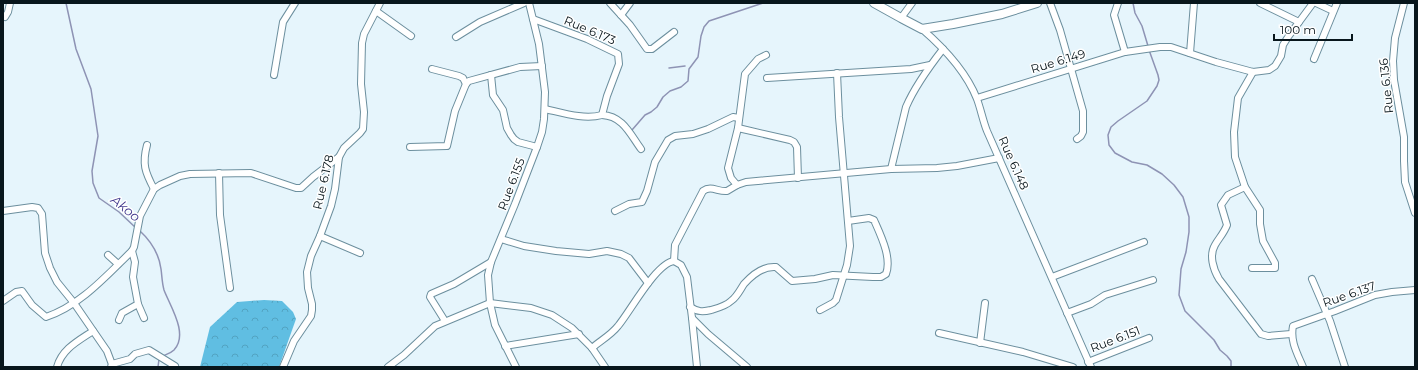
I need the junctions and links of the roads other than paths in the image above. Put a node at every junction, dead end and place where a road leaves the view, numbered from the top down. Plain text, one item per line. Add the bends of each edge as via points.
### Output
1 (10, 3) edge
2 (295, 3) edge
3 (380, 3) edge
4 (524, 3) edge
5 (528, 3) edge
6 (610, 3) edge
7 (630, 3) edge
8 (874, 3) edge
9 (912, 3) edge
10 (1037, 3) edge
11 (1050, 3) edge
12 (1118, 3) edge
13 (1194, 3) edge
14 (1260, 3) edge
15 (1313, 3) edge
16 (1316, 3) edge
17 (1337, 3) edge
18 (1404, 3) edge
19 (376, 10) junction
20 (1334, 11) junction
21 (621, 15) junction
22 (5, 17) dead end
23 (533, 18) junction
24 (901, 18) junction
25 (1299, 22) junction
26 (922, 28) junction
27 (674, 32) dead end
28 (411, 36) dead end
29 (456, 37) dead end
30 (943, 49) junction
31 (1125, 52) junction
32 (1190, 53) junction
33 (766, 55) dead end
34 (1314, 59) dead end
35 (930, 65) junction
36 (542, 66) junction
37 (432, 69) dead end
38 (1072, 69) junction
39 (1253, 72) junction
40 (837, 73) junction
41 (274, 75) dead end
42 (491, 75) junction
43 (767, 78) dead end
44 (466, 84) junction
45 (976, 98) junction
46 (545, 109) junction
47 (602, 115) junction
48 (739, 118) junction
49 (738, 128) junction
50 (1076, 139) dead end
51 (147, 145) dead end
52 (537, 147) junction
53 (410, 148) dead end
54 (641, 149) dead end
55 (339, 157) junction
56 (999, 158) junction
57 (891, 169) junction
58 (219, 173) junction
59 (843, 174) junction
60 (798, 178) junction
61 (737, 185) junction
62 (1245, 187) junction
63 (154, 189) junction
64 (3, 211) edge
65 (615, 211) dead end
66 (1415, 213) edge
67 (848, 221) junction
68 (320, 236) junction
69 (501, 239) junction
70 (1144, 242) dead end
71 (132, 251) junction
72 (360, 253) dead end
73 (108, 255) dead end
74 (674, 261) junction
75 (491, 262) junction
76 (118, 264) junction
77 (1252, 268) dead end
78 (844, 276) junction
79 (1052, 277) junction
80 (1312, 278) dead end
81 (1153, 280) dead end
82 (648, 284) junction
83 (230, 288) dead end
84 (1415, 290) edge
85 (3, 301) edge
86 (74, 303) junction
87 (490, 303) junction
88 (985, 303) dead end
89 (138, 304) junction
90 (690, 307) junction
91 (820, 310) dead end
92 (1067, 313) junction
93 (1327, 314) junction
94 (144, 318) dead end
95 (692, 318) junction
96 (119, 320) dead end
97 (445, 320) junction
98 (93, 331) junction
99 (939, 333) dead end
100 (579, 334) junction
101 (1291, 334) junction
102 (1149, 338) dead end
103 (980, 343) junction
104 (505, 346) junction
105 (592, 348) junction
106 (1090, 364) edge
107 (112, 366) edge
108 (175, 366) dead end
109 (56, 367) edge
110 (283, 367) edge
111 (388, 367) edge
112 (516, 367) edge
113 (604, 367) edge
114 (697, 367) edge
115 (747, 367) edge
116 (1073, 367) edge
117 (1303, 367) edge
118 (1345, 367) edge

1 - 22 street
2 - 41 street via 283,22
3 - 19 street, Rue 6.178
4 - 29 street via 480,22
5 - 23 street, Rue 6.155
6 - 21 street
7 - 21 street
8 - 24 street, Rue 6.148
9 - 24 street
10 - 26 street via 1002,14
11 - 38 street
12 - 31 street via 1114,15
13 - 32 street
14 - 25 street
15 - 25 street
16 - 20 street
17 - 20 street
18 - 66 street, Rue 6.136 via 1394,38 1392,62 1404,137 1406,182
19 - 28 street
19 - 55 street, Rue 6.178 via 362,43 363,129 344,148
20 - 34 street
21 - 27 street via 647,49 652,49
23 - 36 street, Rue 6.155
23 - 47 street, Rue 6.173 via 618,54 619,64
24 - 26 street, Rue 6.148
25 - 39 street via 1288,37 1276,66 1269,70
26 - 30 street, Rue 6.148
30 - 35 street
30 - 45 street, Rue 6.148 via 959,68
31 - 32 street, Rue 6.149 via 1171,47
31 - 38 street, Rue 6.149
32 - 39 street, Rue 6.149
33 - 48 street via 758,59 745,74
35 - 40 street via 911,69
35 - 57 street via 906,107
36 - 42 street via 520,67
36 - 46 street, Rue 6.155
37 - 44 street via 459,76
38 - 45 street, Rue 6.149
38 - 50 street via 1083,111 1083,132
39 - 62 street via 1238,98 1234,132 1235,157
40 - 43 street
40 - 59 street
42 - 44 street
42 - 52 street via 493,95 503,110 511,135 518,142
44 - 53 street via 455,111 447,146
45 - 56 street, Rue 6.148
46 - 47 street via 580,116
46 - 52 street, Rue 6.155
47 - 54 street via 620,121
48 - 49 street
48 - 65 street via 727,119 708,129 675,136 668,140 655,162 642,202 628,204
49 - 60 street via 794,142 797,147
49 - 61 street via 728,168 731,178
51 - 63 street via 146,172
52 - 69 street, Rue 6.155
55 - 58 street via 301,188 251,173
55 - 68 street, Rue 6.178 via 335,189
56 - 57 street via 957,166
56 - 79 street, Rue 6.148
57 - 59 street
58 - 63 street via 180,176
58 - 83 street via 220,215
59 - 60 street
59 - 67 street
60 - 61 street
61 - 74 street via 727,191 712,188 703,191 675,245
62 - 77 street via 1260,210 1263,241 1275,263 1275,268
62 - 101 street via 1228,195 1222,205 1227,225 1214,246 1214,270 1218,279 1262,334
63 - 71 street via 140,216
64 - 86 street via 38,208 42,214 45,254 50,268 57,282
67 - 78 street via 850,246
67 - 78 street via 869,218 874,220 882,237 888,268 886,274 881,277
68 - 72 street
68 - 110 street, Rue 6.178 via 307,272 312,304 311,316 294,341
69 - 75 street, Rue 6.155
69 - 82 street via 556,251 589,254 607,250 621,254 629,258
70 - 79 street
71 - 76 street
71 - 89 street via 135,262 132,277
73 - 76 street
74 - 82 street via 665,264
74 - 90 street via 681,265 687,277
75 - 87 street, Rue 6.155 via 488,275
75 - 97 street via 431,294 430,297
76 - 86 street
78 - 90 street via 833,275 792,282 776,266 768,267 745,283 736,296 725,305 700,312
78 - 91 street via 836,300
79 - 92 street, Rue 6.148
80 - 93 street
81 - 92 street via 1105,295 1091,304
82 - 105 street via 617,328
84 - 93 street, Rue 6.137 via 1375,295
85 - 86 street via 22,291 32,305 46,317
86 - 98 street
87 - 97 street
87 - 100 street via 542,310 565,322
87 - 104 street, Rue 6.155 via 495,325
88 - 103 street
89 - 94 street
89 - 96 street via 122,313
90 - 95 street
92 - 106 street, Rue 6.148
93 - 101 street, Rue 6.137 via 1293,326
93 - 118 street
95 - 114 street
95 - 115 street
97 - 111 street via 430,328 404,355
98 - 107 street via 107,351
98 - 109 street via 62,354
99 - 103 street
100 - 104 street
100 - 105 street
101 - 117 street
102 - 106 street, Rue 6.151
103 - 116 street
104 - 112 street, Rue 6.155
105 - 113 street
107 - 108 street via 149,350

